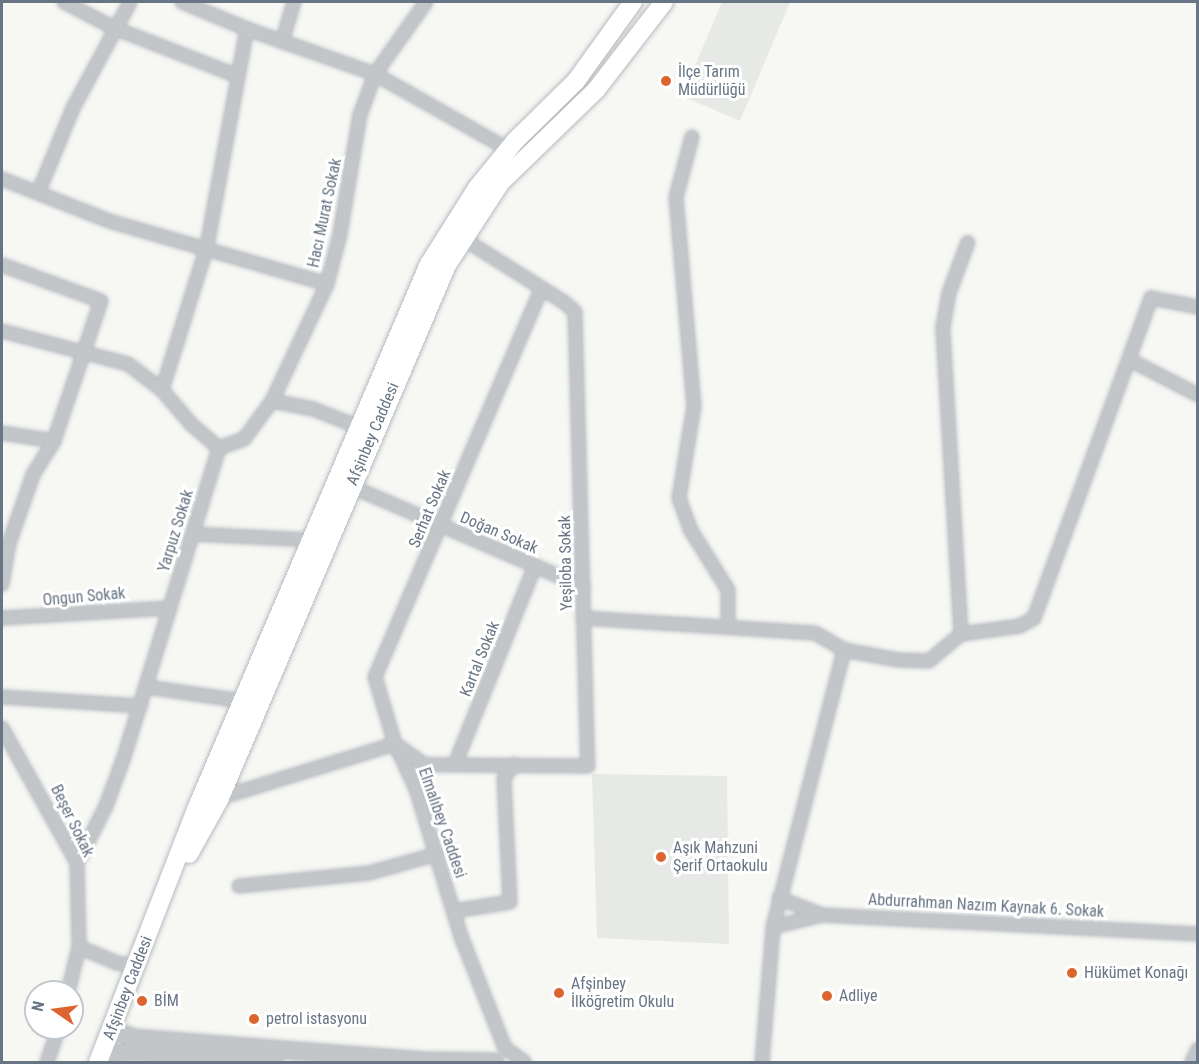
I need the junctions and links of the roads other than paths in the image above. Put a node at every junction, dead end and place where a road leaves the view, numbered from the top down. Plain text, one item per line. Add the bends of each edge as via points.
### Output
1 (64, 2) edge
2 (130, 2) edge
3 (182, 2) edge
4 (294, 2) edge
5 (426, 2) edge
6 (633, 2) edge
7 (664, 2) edge
8 (114, 28) junction
9 (247, 29) junction
10 (282, 42) junction
11 (375, 74) junction
12 (238, 76) junction
13 (692, 137) dead end
14 (515, 141) junction
15 (2, 179) edge
16 (38, 194) junction
17 (455, 234) junction
18 (969, 242) dead end
19 (207, 246) junction
20 (2, 265) edge
21 (327, 284) junction
22 (541, 290) junction
23 (1197, 308) edge
24 (2, 331) edge
25 (85, 355) junction
26 (1130, 360) junction
27 (162, 390) junction
28 (1197, 395) edge
29 (272, 401) junction
30 (359, 427) junction
31 (2, 433) edge
32 (54, 441) junction
33 (219, 448) junction
34 (343, 483) junction
35 (441, 527) junction
36 (193, 534) junction
37 (310, 540) junction
38 (535, 566) junction
39 (2, 584) edge
40 (584, 587) junction
41 (170, 608) junction
42 (2, 618) edge
43 (583, 618) junction
44 (728, 626) junction
45 (961, 634) junction
46 (844, 650) junction
47 (147, 687) junction
48 (2, 697) edge
49 (242, 701) junction
50 (141, 706) junction
51 (2, 728) edge
52 (395, 744) junction
53 (456, 764) junction
54 (514, 764) junction
55 (425, 765) junction
56 (416, 789) junction
57 (210, 797) junction
58 (437, 854) junction
59 (77, 864) junction
60 (239, 886) dead end
61 (779, 898) junction
62 (454, 911) junction
63 (822, 915) junction
64 (773, 927) junction
65 (1197, 934) edge
66 (80, 948) junction
67 (138, 966) junction
68 (71, 980) edge
69 (112, 1029) junction
70 (55, 1040) edge
71 (1197, 1049) edge
72 (137, 1057) edge
73 (100, 1060) edge
74 (47, 1062) edge
75 (274, 1062) edge
76 (495, 1062) edge
77 (524, 1062) edge
78 (762, 1062) edge
79 (1192, 1062) edge

1 - 8 street
2 - 8 street
3 - 9 street
4 - 10 street
5 - 11 street, Hacı Murat Sokak
6 - 14 main road, Afşinbey Caddesi via 576,81
7 - 17 main road, Afşinbey Caddesi via 596,90 501,182
8 - 12 street
8 - 16 street via 73,108
9 - 10 street
9 - 12 street
10 - 11 street
11 - 14 street via 504,147
11 - 21 street, Hacı Murat Sokak via 360,116 340,234
12 - 19 street
13 - 44 street via 676,196 694,406 679,498 690,529 728,590
14 - 17 main road, Afşinbey Caddesi
15 - 16 street
16 - 19 street via 108,220
17 - 22 street, Yeşiloba Sokak
17 - 30 main road, Afşinbey Caddesi via 429,264
17 - 34 main road, Afşinbey Caddesi via 447,265
18 - 45 street via 949,293 943,327
19 - 21 street
19 - 27 street
20 - 25 street via 100,301
21 - 29 street, Hacı Murat Sokak
22 - 35 street, Serhat Sokak
22 - 40 street, Yeşiloba Sokak via 575,312
23 - 26 street via 1151,298
24 - 25 street
25 - 27 street via 128,364
25 - 32 street
26 - 28 street
26 - 45 street via 1034,618 1020,626
27 - 33 street via 191,424
29 - 30 street via 313,409
29 - 33 street, Hacı Murat Sokak via 244,439
30 - 34 main road, Afşinbey Caddesi
31 - 32 street
32 - 39 street via 33,475 9,543
33 - 36 street, Yarpuz Sokak
34 - 35 street, Doğan Sokak
34 - 37 main road, Afşinbey Caddesi
34 - 57 main road, Afşinbey Caddesi
35 - 38 street, Doğan Sokak
35 - 52 street, Serhat Sokak via 375,677
36 - 37 street
36 - 41 street, Yarpuz Sokak
37 - 49 main road, Afşinbey Caddesi
38 - 40 street, Doğan Sokak
38 - 53 street, Kartal Sokak
40 - 43 street, Yeşiloba Sokak
41 - 42 street, Ongun Sokak
41 - 47 street, Yarpuz Sokak
43 - 44 street
43 - 54 street, Yeşiloba Sokak via 588,766
44 - 46 street via 815,633
45 - 46 street via 929,661
46 - 61 street
47 - 49 street
47 - 50 street, Yarpuz Sokak
48 - 50 street
49 - 57 main road, Afşinbey Caddesi
50 - 59 street, Yarpuz Sokak via 106,806
51 - 59 street, Beşer Sokak
52 - 55 street
52 - 56 street, Elmalıbey Caddesi
52 - 57 street
53 - 54 street, Yeşiloba Sokak
53 - 55 street, Yeşiloba Sokak
54 - 62 street via 504,778 510,902
55 - 56 street
56 - 58 street, Elmalıbey Caddesi
57 - 67 main road, Afşinbey Caddesi via 156,913
58 - 60 street via 369,873
58 - 62 street, Elmalıbey Caddesi
59 - 66 street, Beşer Sokak
61 - 63 street
61 - 64 street
62 - 77 street, Elmalıbey Caddesi via 505,1048
63 - 64 street, Abdurrahman Nazım Kaynak 6. Sokak
63 - 65 street, Abdurrahman Nazım Kaynak 6. Sokak via 947,918
64 - 78 street
66 - 67 street via 117,963
66 - 68 street, Beşer Sokak
67 - 69 main road, Afşinbey Caddesi
69 - 73 main road, Afşinbey Caddesi
69 - 76 street via 133,1038 424,1061
70 - 74 street
71 - 79 street
72 - 73 street
72 - 75 street

